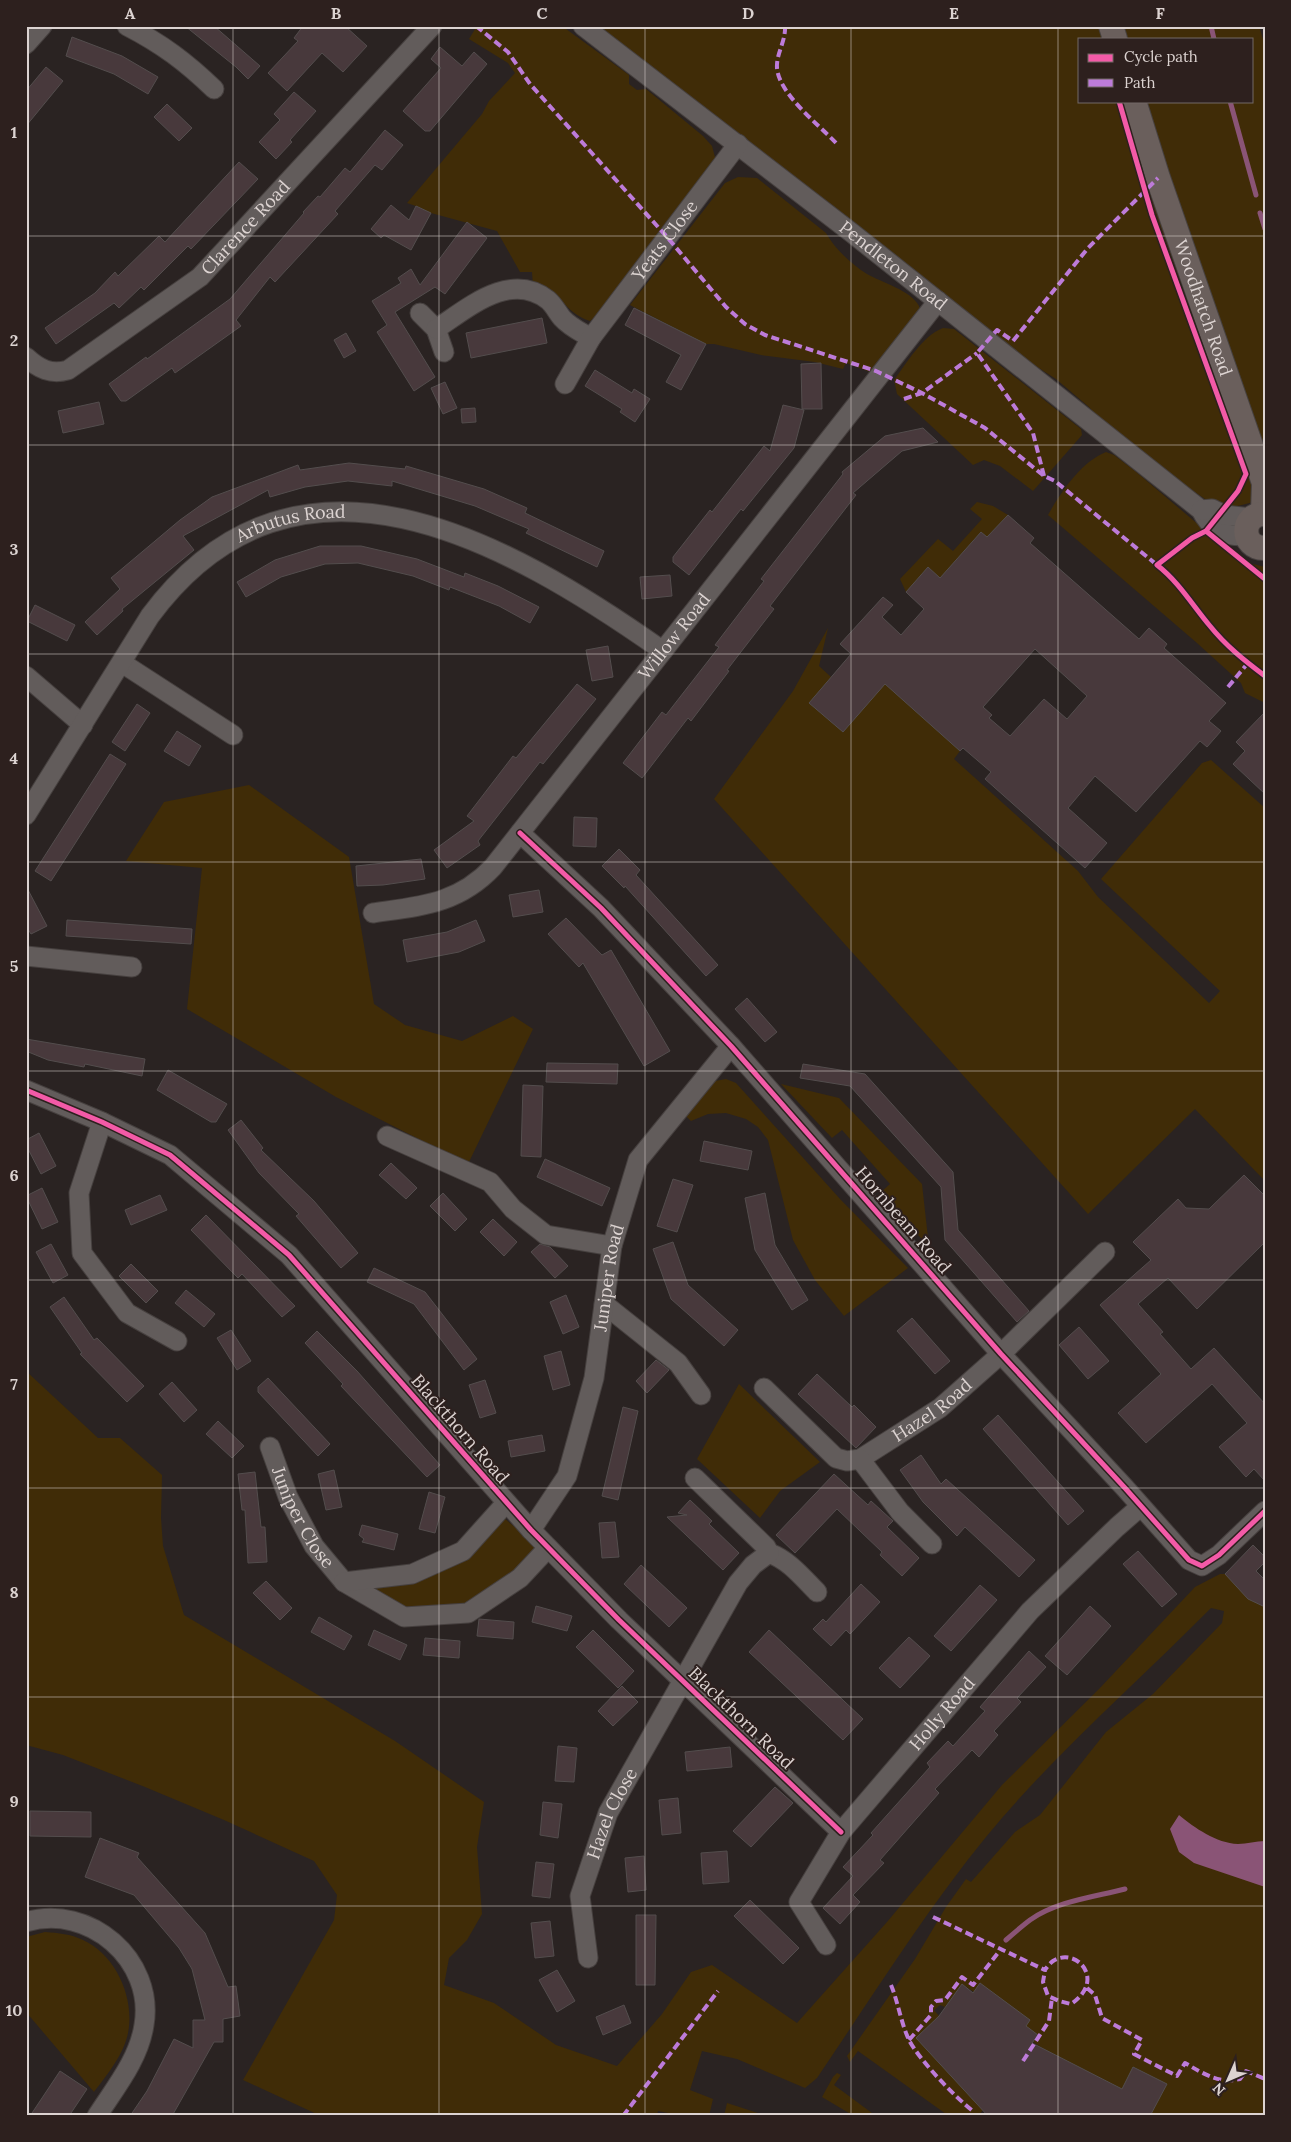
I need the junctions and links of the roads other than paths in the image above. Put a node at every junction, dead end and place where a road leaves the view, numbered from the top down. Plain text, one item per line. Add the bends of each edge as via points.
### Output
1 (42, 26) edge
2 (127, 26) edge
3 (432, 26) edge
4 (583, 26) edge
5 (26, 44) edge
6 (214, 88) dead end
7 (1134, 102) edge
8 (738, 144) junction
9 (938, 301) junction
10 (420, 313) dead end
11 (436, 329) junction
12 (591, 338) junction
13 (444, 352) dead end
14 (26, 357) edge
15 (565, 384) dead end
16 (1260, 533) edge
17 (663, 651) junction
18 (122, 663) junction
19 (26, 676) edge
20 (83, 725) junction
21 (233, 735) dead end
22 (26, 815) edge
23 (520, 833) junction
24 (373, 913) dead end
25 (26, 956) edge
26 (132, 967) dead end
27 (730, 1046) junction
28 (26, 1090) edge
29 (102, 1122) junction
30 (387, 1136) dead end
31 (612, 1246) junction
32 (1105, 1252) dead end
33 (604, 1304) junction
34 (177, 1341) dead end
35 (1001, 1354) junction
36 (764, 1388) dead end
37 (701, 1395) dead end
38 (270, 1447) dead end
39 (860, 1459) junction
40 (695, 1478) dead end
41 (506, 1503) junction
42 (1140, 1507) junction
43 (1265, 1511) edge
44 (531, 1530) junction
45 (932, 1544) dead end
46 (548, 1548) junction
47 (769, 1553) junction
48 (344, 1582) junction
49 (817, 1592) dead end
50 (682, 1679) junction
51 (841, 1832) junction
52 (26, 1922) edge
53 (826, 1945) dead end
54 (588, 1958) dead end
55 (100, 2111) edge

1 - 5 street
2 - 6 street via 184,60
3 - 14 street, Clarence Road via 200,277 68,370 46,371
4 - 8 street, Pendleton Road
7 - 16 main road, Woodhatch Road via 1264,483
8 - 9 street, Pendleton Road
8 - 12 street, Yeats Close
9 - 16 street, Pendleton Road via 1201,510 1206,520 1221,532 1232,536
9 - 17 street, Willow Road
10 - 11 street
11 - 12 street via 494,293 523,290 548,300 570,326
11 - 13 street
12 - 15 street, Yeats Close
17 - 18 street, Arbutus Road via 600,607 498,552 407,518 337,511 313,513 266,525 208,557 165,596
17 - 23 street, Willow Road
18 - 20 street, Arbutus Road
18 - 21 street
19 - 20 street
20 - 22 street, Arbutus Road
23 - 24 street, Willow Road via 484,876 464,892 437,903
23 - 27 street, Hornbeam Road via 601,908
25 - 26 street
27 - 31 street, Juniper Road via 638,1160
27 - 35 street, Hornbeam Road
28 - 29 street, Blackthorn Road
29 - 34 street via 79,1193 82,1253 127,1313
29 - 41 street, Blackthorn Road via 170,1156 289,1255
30 - 31 street via 490,1182 513,1209 546,1235
31 - 33 street, Juniper Road
32 - 35 street, Hazel Road
33 - 37 street via 678,1363
33 - 44 street, Juniper Road via 594,1378 567,1476
35 - 39 street, Hazel Road via 940,1408
35 - 42 street, Hornbeam Road
36 - 39 street via 836,1458 847,1461
38 - 48 street, Juniper Close via 288,1497 314,1546
39 - 45 street via 900,1512
40 - 47 street
41 - 44 street, Blackthorn Road
41 - 48 street, Juniper Close via 462,1551 412,1574
42 - 43 street, Hornbeam Road via 1189,1560 1202,1566 1219,1555
42 - 51 street, Holly Road via 1030,1611
44 - 46 street, Blackthorn Road
46 - 48 street, Juniper Close via 520,1578 468,1613 404,1617
46 - 50 street, Blackthorn Road
47 - 49 street via 791,1566
47 - 50 street via 738,1582
50 - 51 street, Blackthorn Road
50 - 54 street, Hazel Close via 608,1813 580,1896
51 - 53 street, Holly Road via 799,1902
52 - 55 street via 54,1918 78,1922 101,1933 119,1946 133,1964 142,1984 146,2004 139,2047

